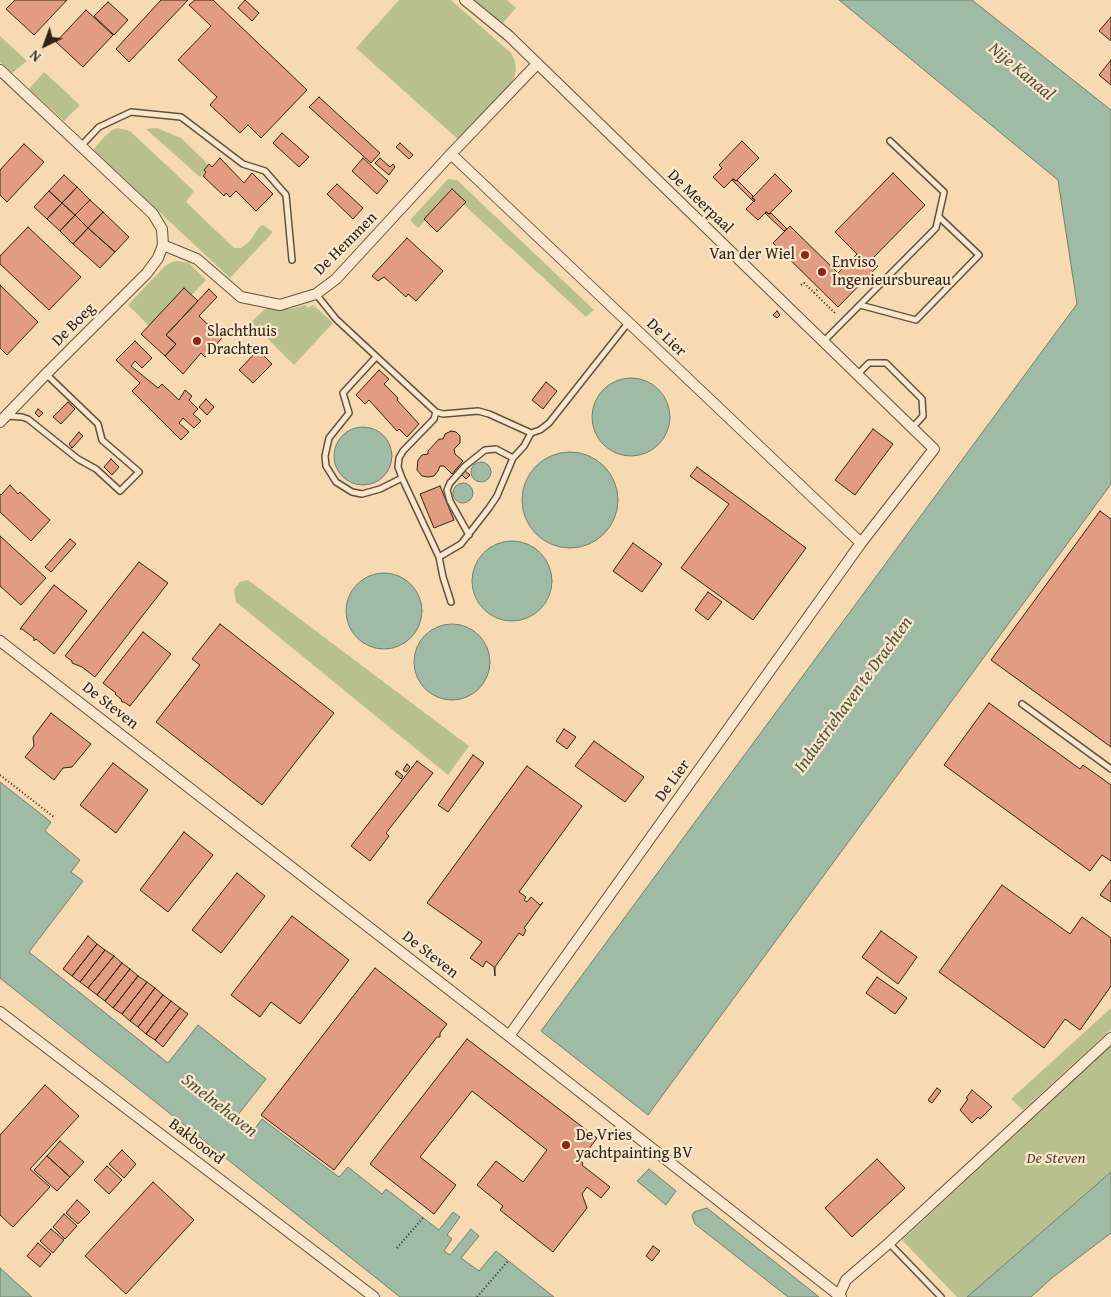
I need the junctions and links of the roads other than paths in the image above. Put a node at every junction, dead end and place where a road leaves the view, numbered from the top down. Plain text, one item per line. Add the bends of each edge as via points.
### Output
1 (465, 0) edge
2 (537, 64) junction
3 (0, 70) edge
4 (890, 141) dead end
5 (80, 146) junction
6 (451, 154) junction
7 (939, 217) junction
8 (163, 245) junction
9 (292, 260) dead end
10 (316, 294) junction
11 (860, 305) junction
12 (628, 323) junction
13 (823, 342) junction
14 (376, 357) junction
15 (46, 374) junction
16 (857, 375) junction
17 (436, 412) junction
18 (3, 419) edge
19 (912, 428) junction
20 (531, 433) junction
21 (934, 449) joint
22 (513, 458) junction
23 (402, 478) junction
24 (469, 535) junction
25 (861, 543) junction
26 (439, 557) junction
27 (451, 602) dead end
28 (0, 641) edge
29 (1022, 704) dead end
30 (1111, 769) edge
31 (0, 1012) edge
32 (509, 1036) junction
33 (1111, 1038) edge
34 (889, 1243) junction
35 (840, 1296) edge
36 (374, 1297) edge
37 (941, 1297) edge

1 - 2 street, De Meerpaal
2 - 6 street, De Hemmen
2 - 13 street, De Meerpaal
3 - 5 street
4 - 7 lane via 944,192
5 - 8 street via 153,214 162,229
5 - 9 lane via 98,128 131,112 181,117 243,164 264,171 286,195
6 - 10 street, De Hemmen via 336,279
6 - 12 street, De Lier
7 - 11 lane via 936,228
7 - 11 lane via 979,254 916,320
8 - 10 street, De Hemmen via 197,259 241,297 280,305
8 - 15 street, De Boeg via 147,273
10 - 14 lane via 336,319
11 - 13 lane
12 - 20 lane via 549,423
12 - 25 street, De Lier
13 - 16 street, De Meerpaal
14 - 17 lane
14 - 23 lane via 343,392 349,413 329,438 324,456 326,466 336,482 352,492 371,493
15 - 18 street, De Boeg
15 - 18 lane via 98,424 102,440 139,472 120,491 28,419
16 - 19 street, De Meerpaal
16 - 19 lane via 869,363 886,363 922,399 923,416
17 - 20 lane via 478,411
17 - 23 lane via 434,419 399,458
19 - 21 street, De Meerpaal
20 - 22 lane
21 - 25 street, De Lier
22 - 24 lane via 497,496
22 - 24 lane via 496,449 485,450 450,483 447,490 450,501
23 - 26 lane
24 - 26 lane
25 - 32 street, De Lier
26 - 27 lane
28 - 32 street, De Steven
29 - 30 lane
31 - 36 street, Bakboord
32 - 35 street, De Steven
33 - 34 street, De Steven
34 - 35 street, De Steven via 846,1280
34 - 37 lane

